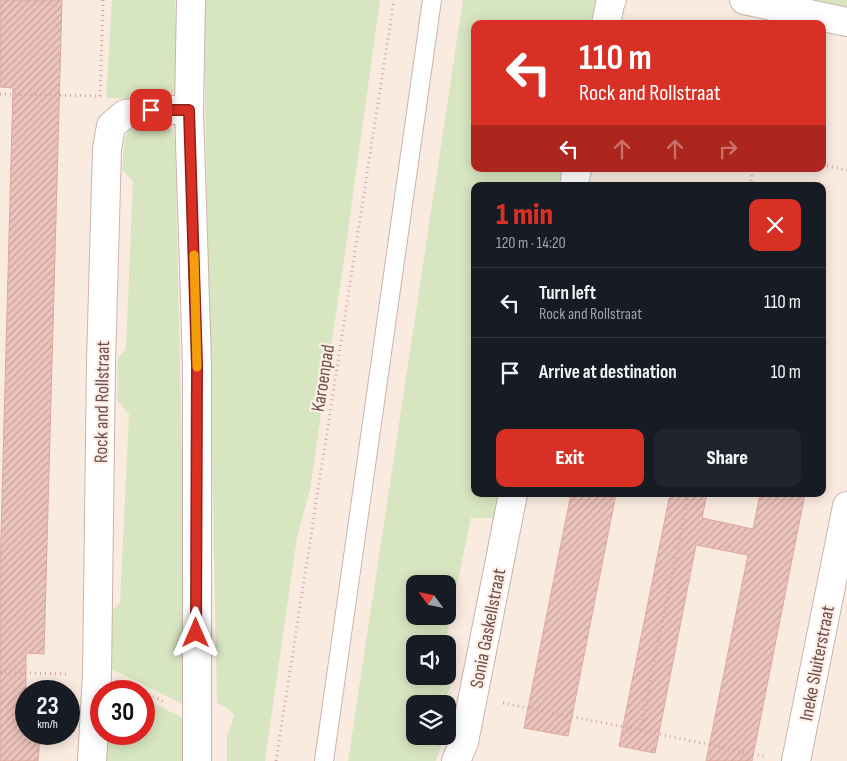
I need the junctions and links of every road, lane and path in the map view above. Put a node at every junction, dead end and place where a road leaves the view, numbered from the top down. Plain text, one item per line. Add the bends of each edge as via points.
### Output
1 (103, 0) edge
2 (191, 0) edge
3 (394, 0) edge
4 (432, 0) edge
5 (612, 0) edge
6 (744, 0) edge
7 (607, 20) edge
8 (847, 22) edge
9 (0, 94) edge
10 (189, 110) junction
11 (826, 166) edge
12 (847, 170) edge
13 (513, 497) edge
14 (688, 497) edge
15 (847, 506) edge
16 (0, 672) edge
17 (75, 674) dead end
18 (155, 697) edge
19 (473, 697) junction
20 (173, 706) dead end
21 (640, 730) junction
22 (767, 757) dead end
23 (92, 761) edge
24 (197, 761) edge
25 (276, 761) edge
26 (324, 761) edge
27 (456, 761) edge
28 (796, 761) edge

1 - 9 path via 100,96
2 - 10 street
3 - 25 path, Karoenpad
4 - 26 lane
5 - 7 street
6 - 8 street
10 - 23 street, Rock and Rollstraat via 125,114 111,126 107,149
10 - 24 street via 197,365
11 - 12 path
13 - 19 street, Sonia Gaskellstraat
14 - 21 path
15 - 28 street, Ineke Sluiterstraat
16 - 17 path
18 - 20 path
19 - 21 path
19 - 27 street, Sonia Gaskellstraat via 464,742
21 - 22 path

